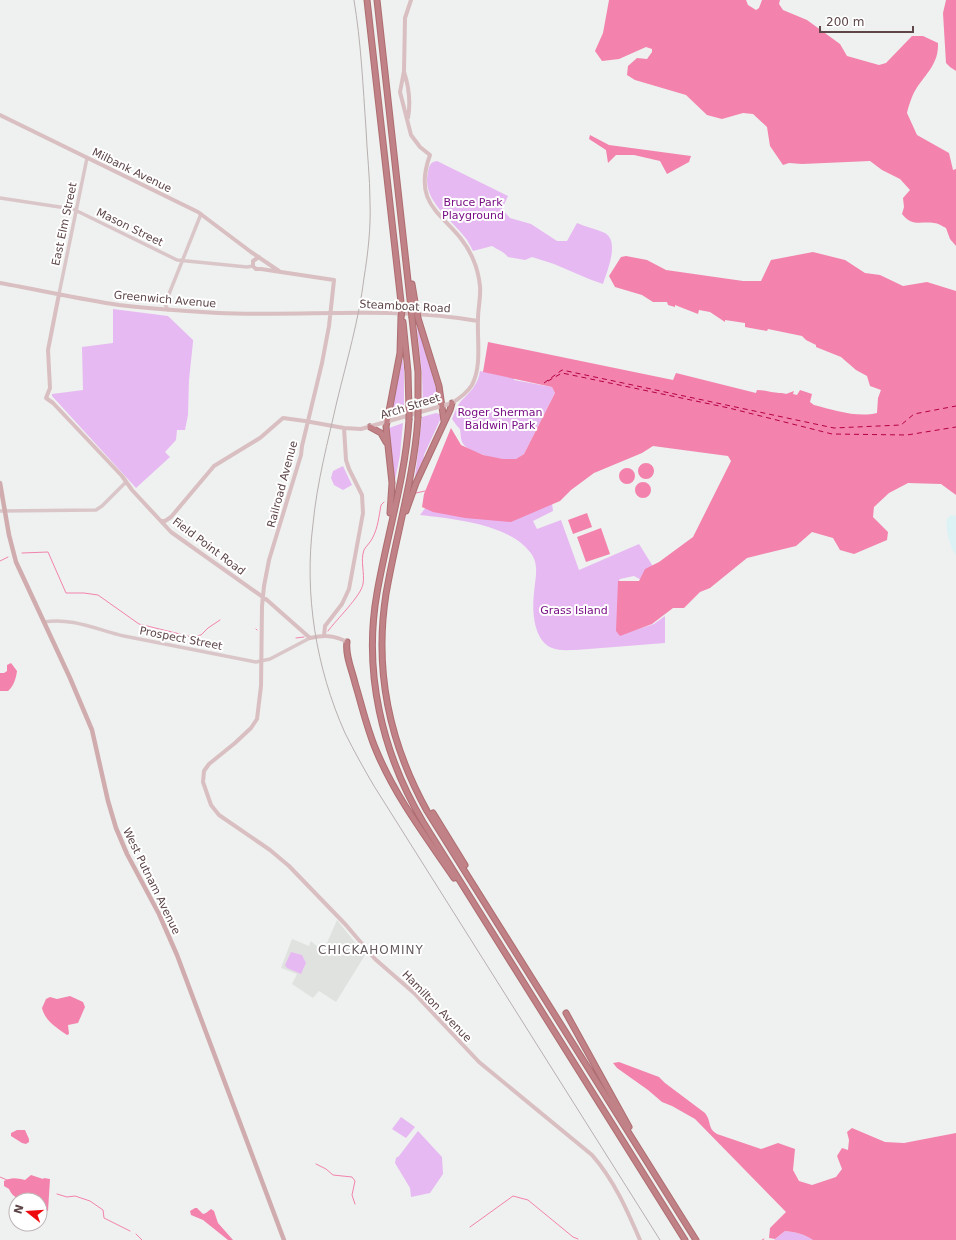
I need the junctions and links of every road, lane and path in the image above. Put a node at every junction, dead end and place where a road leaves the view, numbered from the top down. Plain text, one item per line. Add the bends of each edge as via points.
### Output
1 (367, 0) edge
2 (377, 0) edge
3 (410, 0) edge
4 (404, 71) junction
5 (0, 115) edge
6 (408, 118) junction
7 (87, 158) junction
8 (0, 198) edge
9 (76, 210) junction
10 (201, 214) junction
11 (251, 252) junction
12 (259, 257) junction
13 (182, 260) junction
14 (264, 261) junction
15 (253, 263) junction
16 (261, 269) junction
17 (281, 272) junction
18 (334, 280) joint
19 (0, 283) edge
20 (59, 294) junction
21 (168, 310) junction
22 (330, 313) junction
23 (415, 313) junction
24 (402, 314) junction
25 (478, 321) junction
26 (452, 403) junction
27 (442, 406) junction
28 (309, 422) junction
29 (387, 422) junction
30 (444, 422) junction
31 (370, 427) junction
32 (344, 428) junction
33 (390, 460) junction
34 (126, 482) junction
35 (0, 483) edge
36 (2, 511) edge
37 (405, 512) junction
38 (392, 513) junction
39 (161, 521) junction
40 (263, 597) junction
41 (44, 622) junction
42 (324, 636) junction
43 (310, 638) junction
44 (347, 642) joint
45 (261, 661) junction
46 (203, 773) joint
47 (412, 782) junction
48 (465, 865) dead end
49 (480, 913) junction
50 (566, 1012) dead end
51 (643, 1155) junction
52 (284, 1240) edge
53 (640, 1240) edge
54 (685, 1240) edge
55 (696, 1240) edge

1 - 24 highway
2 - 23 highway via 403,238
3 - 4 main road via 405,18
4 - 6 main road via 410,100
4 - 6 main road via 400,92
5 - 7 main road, Milbank Avenue
6 - 25 main road, Arch Street via 414,141 430,155 424,178 425,193 474,260 480,290
7 - 9 street, East Elm Street
7 - 10 main road, Milbank Avenue
8 - 9 street, Mason Street
9 - 13 street, Mason Street via 176,260
9 - 20 street, East Elm Street
10 - 11 main road, Milbank Avenue
10 - 13 street
11 - 12 main road, Milbank Avenue
11 - 15 main road
12 - 14 main road, Mason Street
12 - 15 main road
13 - 15 street, Mason Street via 247,267
13 - 21 street via 165,304
14 - 16 main road
14 - 17 main road, Mason Street
15 - 16 main road, Mason Street via 256,269
16 - 17 main road, Mason Street
17 - 18 main road, Mason Street
18 - 22 main road, Railroad Avenue
19 - 20 main road, Greenwich Avenue
20 - 21 main road, Greenwich Avenue via 120,305
20 - 34 main road, Field Point Road via 48,350 50,388 46,398
21 - 22 main road, Greenwich Avenue via 219,313
22 - 23 main road, Steamboat Road
22 - 28 main road, Railroad Avenue
23 - 25 main road, Steamboat Road
23 - 27 highway
23 - 37 highway, bridge via 418,418
24 - 29 highway via 400,353
24 - 38 highway, bridge via 409,410 405,456
25 - 26 main road, Arch Street via 475,377 468,390
26 - 27 main road, Arch Street
26 - 30 highway
27 - 29 main road, Arch Street
27 - 30 highway
28 - 32 main road, Arch Street
28 - 39 main road, Arch Street via 282,419 260,438 214,466 171,517
28 - 40 main road, Railroad Avenue via 270,560
29 - 31 main road, Arch Street
29 - 33 highway
30 - 37 highway
31 - 32 main road, Arch Street
31 - 33 highway via 384,436
32 - 42 main road via 347,464 362,495 363,513 349,589 342,604 325,626
33 - 38 highway
34 - 36 street via 96,510
34 - 39 main road, Field Point Road
35 - 36 main road, West Putnam Avenue
36 - 41 main road, West Putnam Avenue via 16,562
37 - 47 highway via 384,606 382,663 393,729
38 - 49 highway via 375,605 372,650 380,718 397,772 417,812
39 - 40 main road, Field Point Road via 171,532
40 - 43 main road, Field Point Road
40 - 45 main road, Railroad Avenue
41 - 45 street, Prospect Street via 53,620 81,624 123,636
41 - 52 main road, West Putnam Avenue via 92,730 118,833 176,952
42 - 43 main road
42 - 44 main road via 337,637
43 - 45 street, Prospect Street via 270,659
44 - 49 highway via 347,651 365,718 387,773 406,806
45 - 46 main road, Railroad Avenue via 261,686 256,722 209,764
46 - 53 main road, Hamilton Avenue via 209,800 219,815 289,866 375,959 414,993 479,1062 592,1155 622,1199
47 - 48 highway
47 - 51 highway via 433,820
49 - 54 highway
50 - 51 highway
51 - 55 highway

